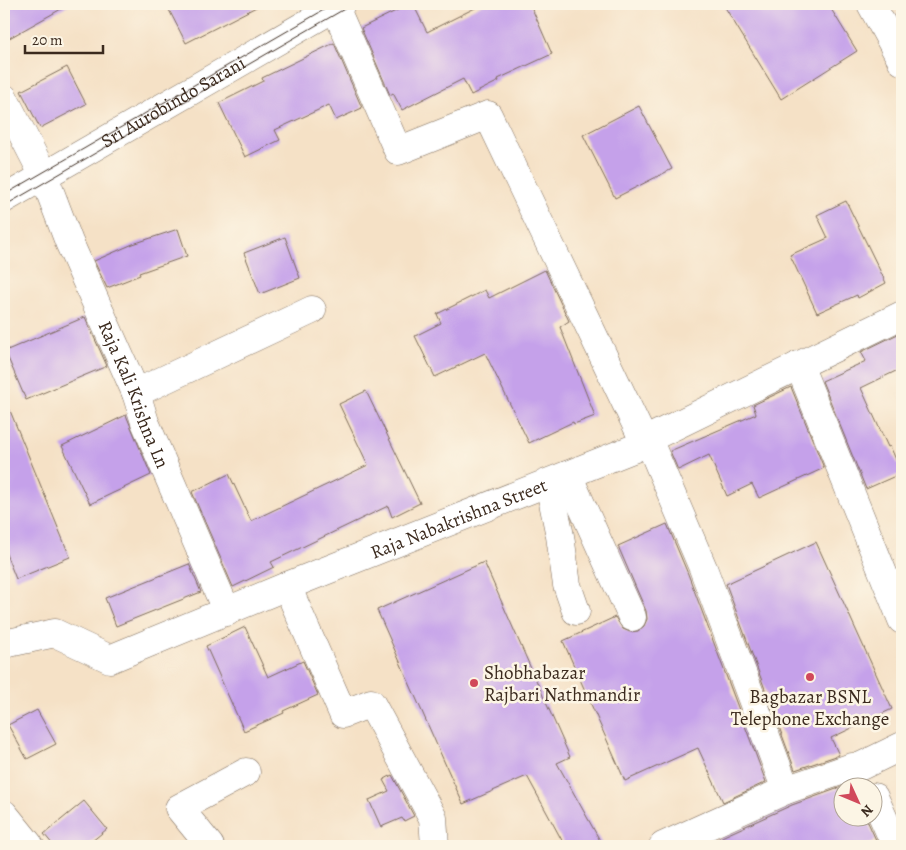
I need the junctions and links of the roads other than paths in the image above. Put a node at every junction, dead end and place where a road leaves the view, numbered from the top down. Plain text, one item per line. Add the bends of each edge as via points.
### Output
1 (871, 4) edge
2 (338, 5) edge
3 (902, 61) edge
4 (4, 98) edge
5 (44, 176) junction
6 (4, 199) edge
7 (312, 310) dead end
8 (902, 315) edge
9 (800, 365) junction
10 (136, 393) junction
11 (646, 440) junction
12 (559, 479) junction
13 (287, 586) junction
14 (576, 611) dead end
15 (227, 612) junction
16 (632, 617) dead end
17 (902, 620) edge
18 (4, 644) edge
19 (902, 746) edge
20 (246, 772) dead end
21 (864, 777) edge
22 (786, 790) junction
23 (4, 814) edge
24 (884, 819) edge
25 (30, 846) edge
26 (210, 846) edge
27 (435, 846) edge
28 (662, 846) edge
29 (896, 846) edge

1 - 3 street
2 - 5 street, Sri Aurobindo Sarani
2 - 11 street via 398,151 488,116
4 - 5 street, Raja Kali Krishna Ln
5 - 6 street, Sri Aurobindo Sarani
5 - 10 street, Raja Kali Krishna Ln via 69,242
7 - 10 street
8 - 9 street, Raja Nabakrishna Street
9 - 11 street, Raja Nabakrishna Street
9 - 17 street
10 - 15 street, Raja Kali Krishna Ln via 145,422
11 - 12 street, Raja Nabakrishna Street via 635,448
11 - 22 street via 703,568
12 - 13 street, Raja Nabakrishna Street
12 - 14 street via 560,536 567,586
12 - 16 street
13 - 15 street, Raja Nabakrishna Street
13 - 27 street via 343,714 371,703 433,818
15 - 18 street, Raja Nabakrishna Street via 110,659 55,633
19 - 21 street
20 - 26 street via 179,808
21 - 22 street via 852,767
22 - 28 street
23 - 25 street
24 - 29 street

